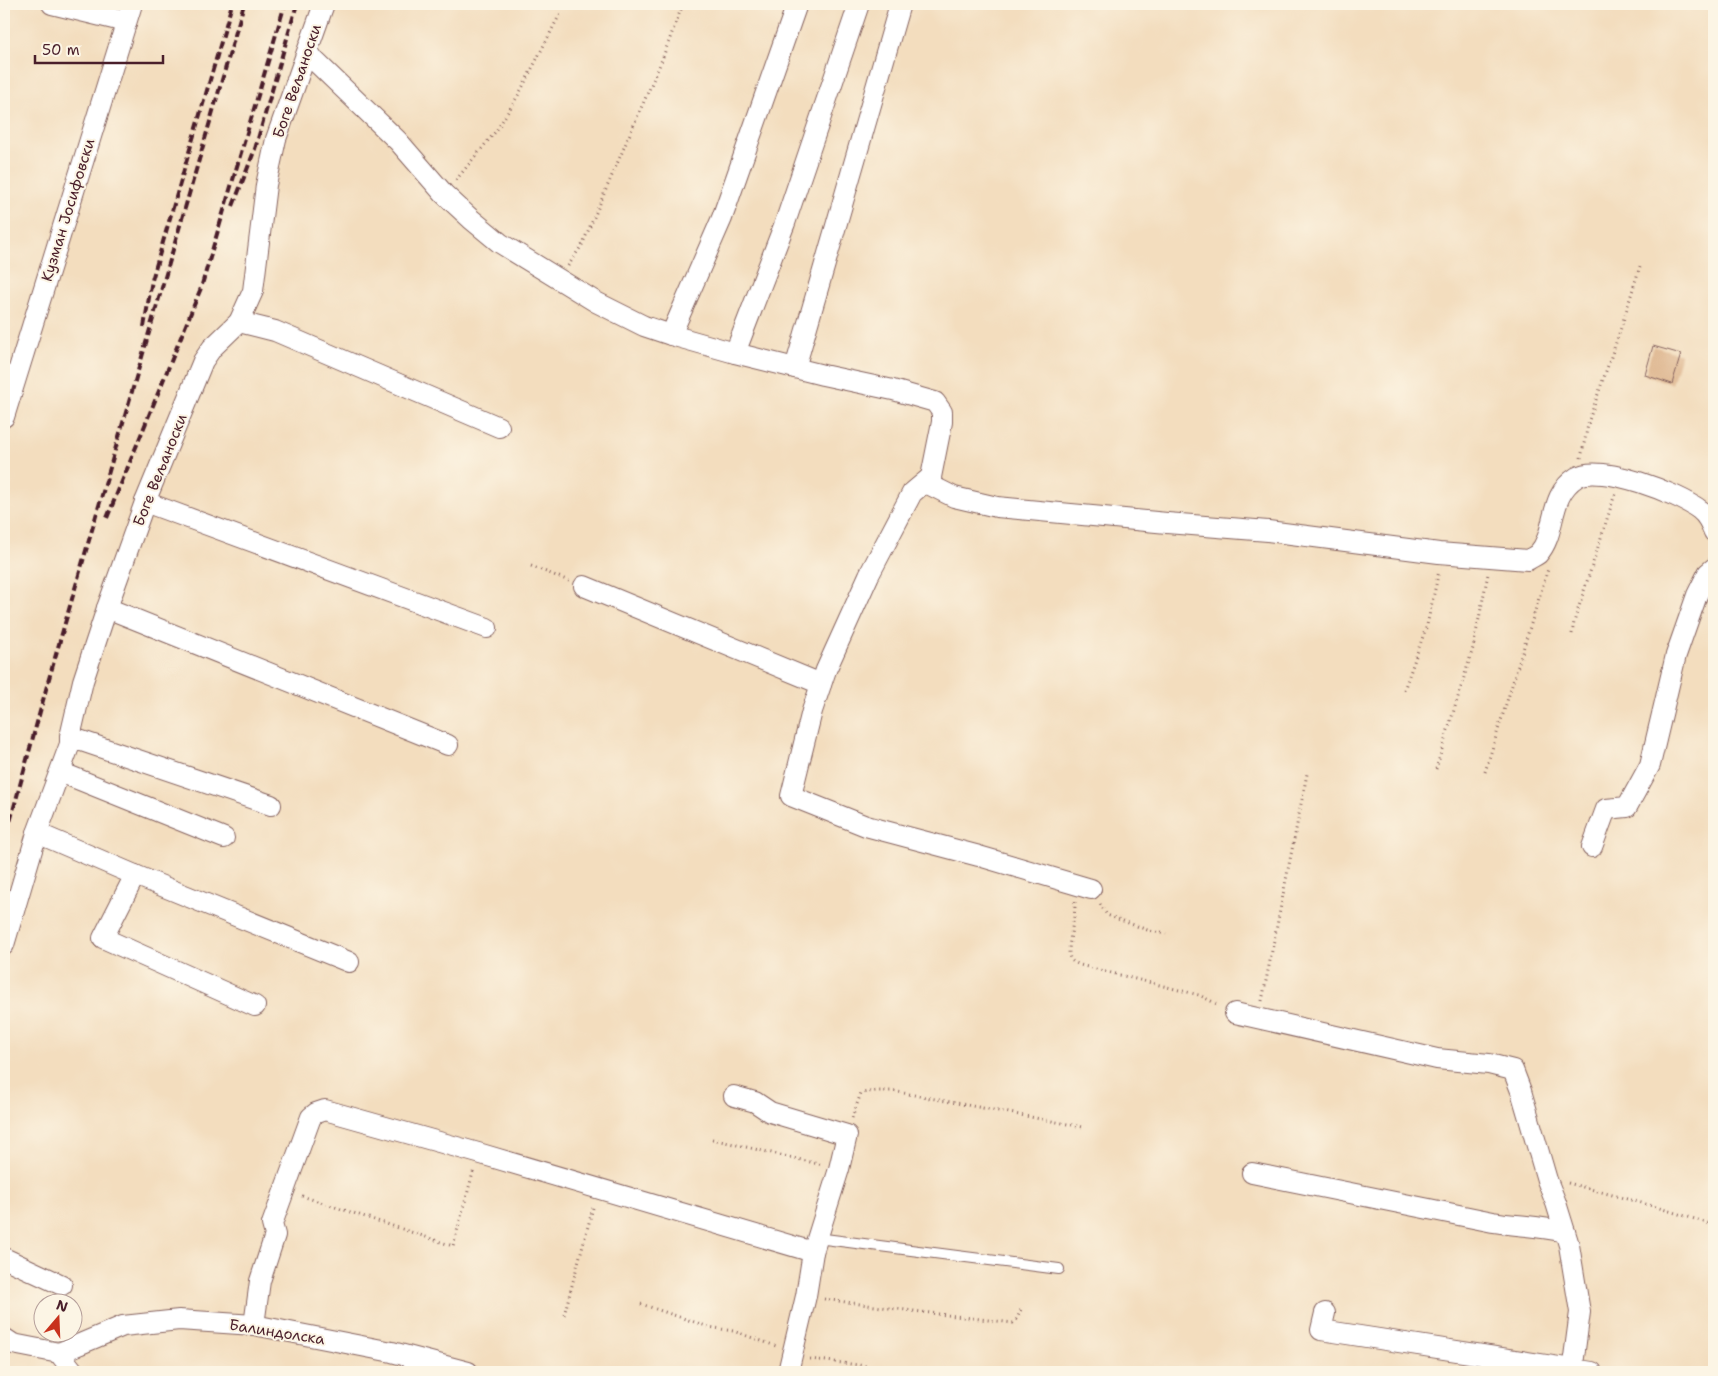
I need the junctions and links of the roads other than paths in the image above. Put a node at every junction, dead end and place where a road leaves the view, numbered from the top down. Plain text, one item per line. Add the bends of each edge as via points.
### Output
1 (52, 4) edge
2 (324, 4) edge
3 (797, 4) edge
4 (859, 4) edge
5 (900, 4) edge
6 (129, 13) edge
7 (308, 51) junction
8 (239, 322) junction
9 (672, 335) junction
10 (735, 353) junction
11 (795, 368) junction
12 (4, 417) edge
13 (499, 427) dead end
14 (931, 477) junction
15 (145, 502) junction
16 (1707, 510) edge
17 (1714, 532) edge
18 (1714, 568) edge
19 (584, 586) road end
20 (107, 608) junction
21 (487, 628) dead end
22 (821, 684) junction
23 (70, 737) junction
24 (448, 745) dead end
25 (60, 772) junction
26 (271, 805) dead end
27 (37, 833) junction
28 (224, 838) dead end
29 (1592, 847) dead end
30 (135, 875) junction
31 (1091, 888) road end
32 (4, 946) edge
33 (350, 962) dead end
34 (255, 1006) dead end
35 (1235, 1013) road end
36 (734, 1096) dead end
37 (1252, 1173) dead end
38 (1565, 1232) junction
39 (815, 1245) junction
40 (4, 1258) edge
41 (1059, 1269) dead end
42 (62, 1285) dead end
43 (1324, 1313) dead end
44 (254, 1325) junction
45 (4, 1338) edge
46 (59, 1353) junction
47 (791, 1360) edge
48 (1572, 1371) edge
49 (74, 1372) edge
50 (468, 1372) edge
51 (1592, 1372) edge

1 - 6 street
2 - 7 street, Боге Вељаноски
3 - 9 street via 722,218
4 - 10 street via 785,223
5 - 11 street
6 - 12 street, Кузман Јосифовски
7 - 8 street, Боге Вељаноски via 276,140 266,185 253,291
7 - 9 street via 398,141 444,194 500,243 596,302 644,326
8 - 13 street via 275,331
8 - 15 street, Боге Вељаноски via 203,361
9 - 10 street
10 - 11 street
11 - 14 street via 936,402 942,412 942,422
14 - 16 street via 932,486 954,498 998,507 1268,531 1439,553 1528,560 1538,554 1543,544 1558,498 1581,476 1598,473 1616,476 1664,491
14 - 22 street via 912,493 869,575
15 - 20 street, Боге Вељаноски
15 - 21 street
16 - 17 street
18 - 29 street via 1708,573 1697,596 1676,655 1650,765 1627,807 1606,809
19 - 22 street
20 - 23 street, Боге Вељаноски via 83,681
20 - 24 street
22 - 31 street via 790,796 866,826
23 - 25 street, Боге Вељаноски
23 - 26 street
25 - 27 street, Боге Вељаноски
25 - 28 street
27 - 30 street
27 - 32 street, Боге Вељаноски
30 - 33 street
30 - 34 street via 102,938
35 - 38 street via 1437,1059 1489,1064 1513,1070
36 - 39 street via 755,1102 770,1112 847,1135
37 - 38 street via 1493,1222
38 - 48 street via 1580,1312
39 - 41 lane
39 - 44 street via 599,1189 325,1110 311,1118 272,1224 275,1235 260,1281
39 - 47 street
40 - 42 street
43 - 48 street via 1321,1330
44 - 46 street, Балиндолска via 179,1320 123,1326
44 - 50 street, Балиндолска via 392,1352
45 - 46 street via 13,1344
46 - 49 street
48 - 51 street

